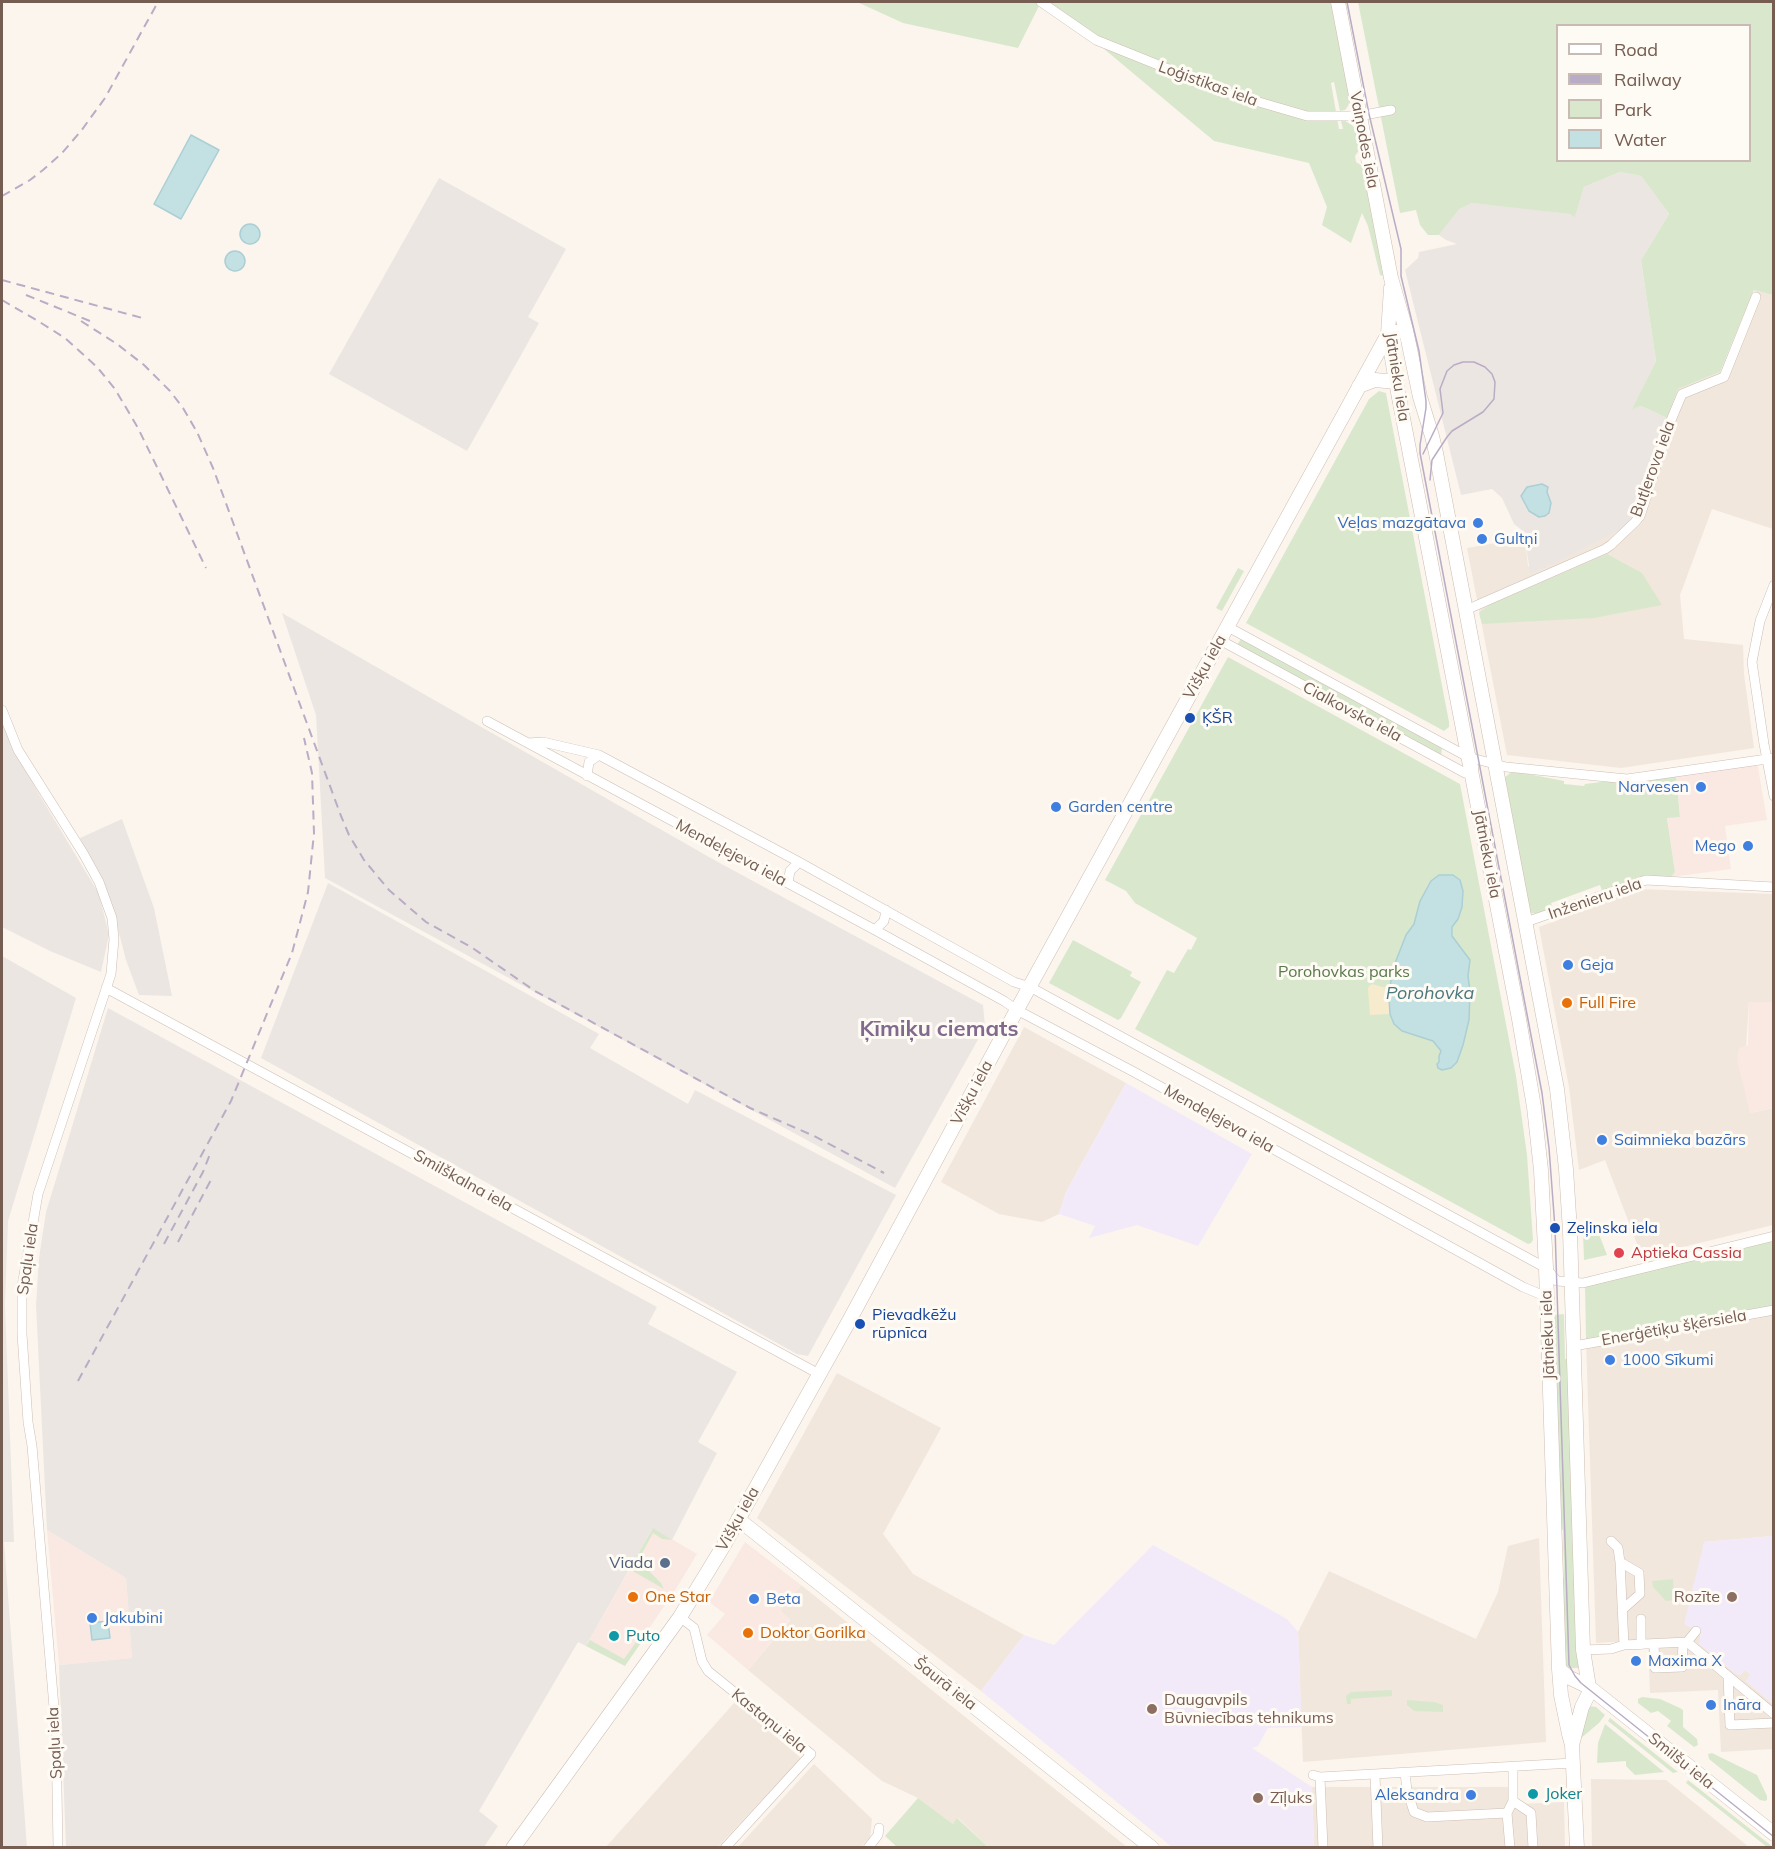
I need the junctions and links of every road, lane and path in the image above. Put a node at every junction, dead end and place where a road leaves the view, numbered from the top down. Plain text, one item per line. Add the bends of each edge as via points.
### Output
1 (1041, 2) edge
2 (1338, 2) edge
3 (1391, 110) dead end
4 (1359, 116) junction
5 (1391, 278) junction
6 (1756, 297) dead end
7 (1406, 330) junction
8 (1388, 334) junction
9 (1396, 382) junction
10 (1359, 386) junction
11 (1773, 585) edge
12 (1466, 610) junction
13 (1228, 627) junction
14 (1220, 640) junction
15 (2, 710) edge
16 (487, 721) dead end
17 (528, 743) junction
18 (599, 755) junction
19 (1474, 758) junction
20 (1770, 759) edge
21 (1496, 765) junction
22 (1471, 772) junction
23 (587, 776) junction
24 (1773, 796) edge
25 (799, 862) junction
26 (788, 883) junction
27 (1773, 887) edge
28 (886, 910) junction
29 (1526, 922) junction
30 (875, 930) junction
31 (1030, 987) junction
32 (106, 988) junction
33 (1017, 1010) junction
34 (1773, 1236) edge
35 (1546, 1268) junction
36 (1557, 1281) junction
37 (1572, 1282) junction
38 (1546, 1297) junction
39 (1773, 1310) edge
40 (1574, 1347) junction
41 (819, 1374) junction
42 (738, 1519) junction
43 (1611, 1541) dead end
44 (1620, 1562) junction
45 (1622, 1610) junction
46 (680, 1617) junction
47 (1641, 1619) dead end
48 (1696, 1631) dead end
49 (1685, 1642) junction
50 (1654, 1644) junction
51 (1641, 1645) junction
52 (1623, 1646) junction
53 (1583, 1650) junction
54 (1559, 1669) junction
55 (1728, 1676) junction
56 (1590, 1688) junction
57 (1773, 1714) edge
58 (1773, 1723) edge
59 (1572, 1745) junction
60 (1573, 1763) junction
61 (1513, 1767) junction
62 (1405, 1773) junction
63 (1375, 1775) junction
64 (1513, 1801) junction
65 (1507, 1813) junction
66 (879, 1828) dead end
67 (1773, 1834) edge
68 (58, 1848) edge
69 (513, 1848) edge
70 (725, 1848) edge
71 (868, 1848) edge
72 (1152, 1848) edge
73 (1323, 1848) edge
74 (1378, 1848) edge
75 (1510, 1848) edge
76 (1533, 1848) edge
77 (1577, 1848) edge

1 - 4 street, Loģistikas iela via 1096,40 1228,93 1307,116
2 - 4 street, Vaiņodes iela
3 - 4 street, Loģistikas iela
4 - 5 street, Vaiņodes iela
5 - 7 street, Jātnieku iela
5 - 8 street, Jātnieku iela
6 - 12 street, Butļerova iela via 1724,377 1682,394 1635,522 1605,549
7 - 8 street
7 - 12 street, Jātnieku iela via 1432,435
8 - 9 street, Jātnieku iela
8 - 10 street, Višķu iela
9 - 10 street via 1375,380
9 - 19 street, Jātnieku iela
10 - 13 street, Višķu iela
11 - 20 street via 1760,621 1752,662
12 - 21 street, Jātnieku iela
13 - 14 street, Višķu iela
13 - 19 street, Cialkovska iela
14 - 22 street, Cialkovska iela via 1458,770
14 - 31 street, Višķu iela
15 - 32 street, Spaļu iela via 18,750 83,853 106,899 114,939
16 - 17 street
17 - 18 street, Mendeļejeva iela via 543,742
17 - 23 street, Mendeļejeva iela
18 - 23 street via 590,762
18 - 25 street, Mendeļejeva iela
19 - 21 street, Cialkovska iela
19 - 22 street, Jātnieku iela
20 - 21 street, Cialkovska iela via 1627,779
20 - 24 street
21 - 29 street, Jātnieku iela
22 - 35 street, Jātnieku iela via 1533,1107
23 - 26 street, Mendeļejeva iela
25 - 26 street via 790,871
25 - 28 street, Mendeļejeva iela
26 - 30 street, Mendeļejeva iela
27 - 29 street, Inženieru iela via 1646,880
28 - 30 street via 884,921
28 - 31 street, Mendeļejeva iela via 1014,982
29 - 37 street, Jātnieku iela via 1557,1089
30 - 33 street, Mendeļejeva iela
31 - 33 street, Višķu iela
31 - 35 street, Mendeļejeva iela
32 - 41 street, Smilškalna iela
32 - 68 street, Spaļu iela via 38,1194 22,1286 28,1422 56,1731
33 - 38 street, Mendeļejeva iela
33 - 41 street, Višķu iela
34 - 37 street via 1582,1283
35 - 36 street, Mendeļejeva iela
35 - 38 street, Jātnieku iela
36 - 37 street
36 - 38 street
37 - 40 street, Jātnieku iela
38 - 54 street, Jātnieku iela
39 - 40 street, Enerģētiķu šķērsiela
40 - 53 street, Jātnieku iela
41 - 42 street, Višķu iela
42 - 46 street, Višķu iela
42 - 72 street, Šaurā iela
43 - 44 street via 1618,1548
44 - 45 street
44 - 45 street via 1640,1573 1640,1593
45 - 52 street
46 - 69 street, Višķu iela
46 - 70 street, Kastaņu iela via 694,1628 708,1671 811,1754
47 - 51 street
48 - 49 street
49 - 50 street
49 - 50 street via 1682,1667 1655,1668
49 - 55 street
50 - 51 street
51 - 52 street
52 - 53 street
53 - 56 street, Jātnieku iela
54 - 56 street, Smilšu iela
54 - 59 street, Jātnieku iela
55 - 57 street
55 - 58 street via 1730,1725
56 - 59 street, Jātnieku iela
56 - 67 street, Smilšu iela
59 - 60 street, Jātnieku iela
60 - 61 street
60 - 77 street, Jātnieku iela
61 - 62 street
61 - 64 street
62 - 63 street
62 - 65 street via 1414,1812 1427,1817
63 - 73 street via 1316,1776
63 - 74 street
64 - 65 street
64 - 76 street via 1531,1814
65 - 75 street
66 - 71 street

